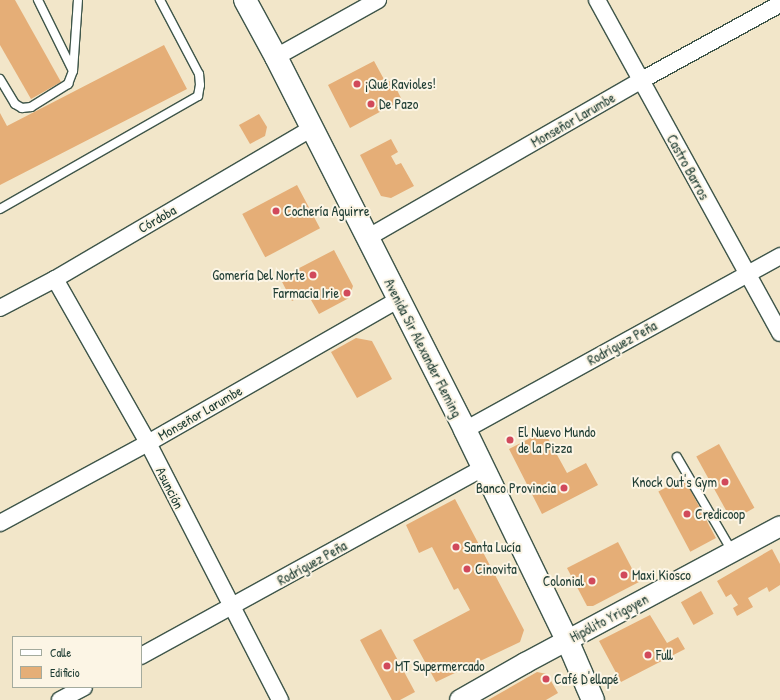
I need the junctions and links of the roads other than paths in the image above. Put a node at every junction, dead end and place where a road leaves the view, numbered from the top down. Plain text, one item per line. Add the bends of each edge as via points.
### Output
1 (38, 0) edge
2 (78, 0) edge
3 (160, 0) edge
4 (245, 0) edge
5 (378, 0) edge
6 (597, 0) edge
7 (780, 4) edge
8 (276, 57) junction
9 (73, 71) junction
10 (0, 79) edge
11 (640, 81) junction
12 (312, 128) junction
13 (0, 209) edge
14 (367, 238) junction
15 (780, 256) edge
16 (747, 273) junction
17 (55, 278) junction
18 (399, 299) junction
19 (0, 308) edge
20 (780, 333) edge
21 (465, 430) junction
22 (148, 443) junction
23 (677, 457) dead end
24 (483, 468) junction
25 (0, 523) edge
26 (780, 526) edge
27 (732, 552) junction
28 (231, 608) junction
29 (567, 640) junction
30 (142, 655) edge
31 (82, 688) edge
32 (60, 700) edge
33 (280, 700) edge
34 (460, 700) edge
35 (593, 700) edge

1 - 9 lane
2 - 9 lane
3 - 13 lane via 199,74 198,96
4 - 8 main road, Avenida Sir Alexander Fleming
5 - 8 street
6 - 11 street, Castro Barros
7 - 11 street, Monseñor Larumbe
8 - 12 main road, Avenida Sir Alexander Fleming
9 - 10 lane via 68,84 31,107 22,108 16,104
11 - 14 street, Monseñor Larumbe
11 - 16 street, Castro Barros
12 - 14 main road, Avenida Sir Alexander Fleming
12 - 17 street, Córdoba
14 - 18 main road, Avenida Sir Alexander Fleming
15 - 16 street, Rodríguez Peña
16 - 20 street, Castro Barros
16 - 21 street, Rodríguez Peña
17 - 19 street, Córdoba
17 - 22 street, Asunción
18 - 21 main road, Avenida Sir Alexander Fleming
18 - 22 street, Monseñor Larumbe
21 - 24 main road, Avenida Sir Alexander Fleming
22 - 25 street, Monseñor Larumbe
22 - 28 street, Asunción
23 - 27 lane
24 - 28 street, Rodríguez Peña
24 - 29 main road, Avenida Sir Alexander Fleming
26 - 27 street, Hipólito Yrigoyen
27 - 29 street, Hipólito Yrigoyen
28 - 30 street, Rodríguez Peña
28 - 33 street, Asunción
29 - 34 street, Hipólito Yrigoyen
29 - 35 main road, Avenida Sir Alexander Fleming
31 - 32 street

